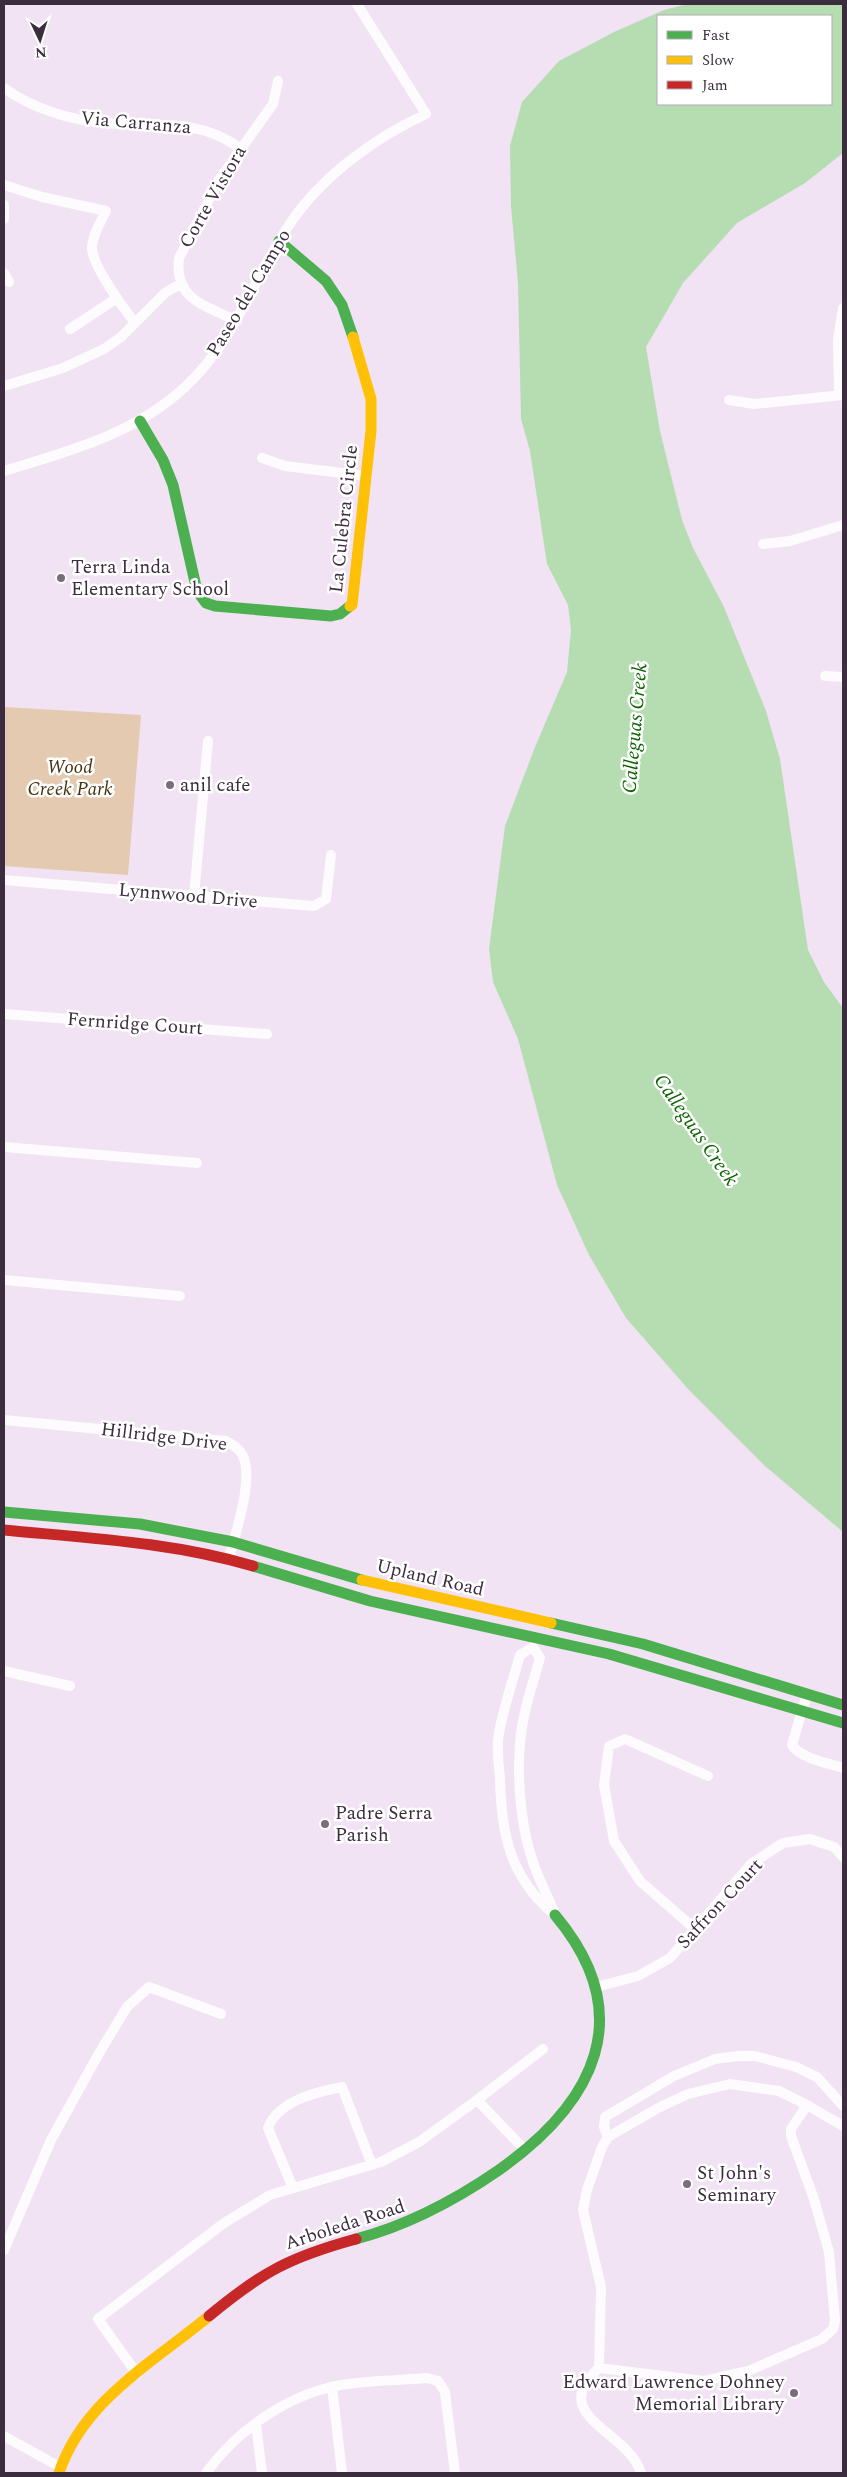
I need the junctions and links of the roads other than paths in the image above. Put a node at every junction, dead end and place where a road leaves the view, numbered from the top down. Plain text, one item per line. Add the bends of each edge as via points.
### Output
1 (357, 4) edge
2 (278, 81) dead end
3 (4, 88) edge
4 (240, 148) junction
5 (4, 185) edge
6 (4, 205) edge
7 (4, 219) edge
8 (279, 241) junction
9 (180, 284) junction
10 (117, 298) junction
11 (843, 308) edge
12 (237, 321) junction
13 (135, 323) junction
14 (70, 330) dead end
15 (4, 386) edge
16 (841, 395) edge
17 (729, 400) dead end
18 (140, 421) junction
19 (262, 458) dead end
20 (4, 471) edge
21 (366, 476) junction
22 (843, 525) edge
23 (763, 544) dead end
24 (825, 676) dead end
25 (843, 677) edge
26 (208, 741) dead end
27 (331, 855) dead end
28 (4, 880) edge
29 (194, 896) junction
30 (4, 1014) edge
31 (267, 1034) dead end
32 (4, 1147) edge
33 (197, 1163) dead end
34 (4, 1280) edge
35 (180, 1296) dead end
36 (4, 1420) edge
37 (4, 1512) edge
38 (4, 1530) edge
39 (233, 1542) junction
40 (229, 1559) junction
41 (4, 1671) edge
42 (70, 1686) dead end
43 (807, 1694) junction
44 (843, 1705) edge
45 (801, 1710) junction
46 (843, 1723) edge
47 (843, 1768) edge
48 (708, 1776) dead end
49 (843, 1857) edge
50 (555, 1915) junction
51 (696, 1930) junction
52 (596, 1987) junction
53 (221, 2014) dead end
54 (543, 2049) dead end
55 (477, 2100) junction
56 (807, 2105) junction
57 (843, 2106) edge
58 (843, 2126) edge
59 (608, 2138) junction
60 (525, 2150) junction
61 (372, 2165) junction
62 (293, 2188) junction
63 (4, 2250) edge
64 (599, 2368) junction
65 (138, 2374) junction
66 (332, 2387) junction
67 (256, 2424) junction
68 (4, 2436) edge
69 (60, 2470) edge
70 (206, 2473) edge
71 (262, 2473) edge
72 (342, 2473) edge
73 (454, 2473) edge
74 (641, 2473) edge

1 - 8 street, Paseo del Campo via 426,114 369,147 334,175
2 - 4 street, Corte Vistora via 273,104
3 - 4 street, Via Carranza via 36,104 83,120 189,126 211,131
4 - 9 street, Corte Vistora via 218,180 179,258
5 - 10 street via 42,197 106,210 95,234 92,255
6 - 7 street
8 - 12 street, Paseo del Campo
8 - 21 main road, La Culebra Circle via 326,281 348,322 371,399
9 - 12 street via 198,301
9 - 13 street
10 - 13 street
10 - 14 street
11 - 16 street via 838,340
12 - 18 street, Paseo del Campo via 201,371 166,403
13 - 15 street via 121,337 84,360
16 - 17 street via 754,404
18 - 20 street, Paseo del Campo via 99,441
18 - 21 main road, La Culebra Circle via 163,460 173,485 197,591 206,603 215,606 331,616 348,609 354,598
19 - 21 street via 285,466
22 - 23 street via 790,542
24 - 25 street
26 - 29 street
27 - 29 street, Lynnwood Drive via 329,892 326,899 314,906
28 - 29 street, Lynnwood Drive
30 - 31 street, Fernridge Court
32 - 33 street
34 - 35 street
36 - 39 street, Hillridge Drive via 226,1441 237,1446 246,1466 244,1496
37 - 39 main road, Upland Road via 140,1524
38 - 40 main road, Upland Road via 125,1541
39 - 40 street, Hillridge Drive
39 - 43 main road, Upland Road via 387,1587 643,1644
40 - 45 main road, Upland Road via 370,1601 617,1656
41 - 42 street
43 - 44 main road, Upland Road
43 - 45 street
45 - 46 main road, Upland Road
45 - 47 street via 792,1740 795,1750
48 - 51 street via 625,1739 609,1746 604,1785 614,1841 640,1881
49 - 51 street, Saffron Court via 834,1847 810,1840 783,1843 751,1864
50 - 50 street, Arboleda Road via 534,1866 525,1834 521,1801 520,1744 540,1658 533,1647 520,1655 498,1740 500,1806 507,1842 518,1872 537,1900
50 - 52 main road, Arboleda Road via 583,1949
51 - 52 street, Saffron Court via 670,1958 638,1976
52 - 60 main road, Arboleda Road via 599,2033 593,2063 562,2115
53 - 63 street via 149,1987 126,2007 51,2140
54 - 55 street
55 - 60 street
55 - 61 street via 419,2142
56 - 58 street
56 - 59 street via 779,2091 730,2084 688,2094 660,2106
56 - 64 street via 791,2129 791,2136 814,2198 828,2252 835,2321 833,2329 822,2339 748,2371 718,2379 689,2381
57 - 59 street via 817,2077 796,2068 755,2056 715,2059 682,2072 606,2117 604,2127
59 - 64 street via 587,2190 583,2210 601,2287
60 - 65 main road, Arboleda Road via 458,2197 420,2218 390,2230 331,2244 274,2267
61 - 62 street
61 - 62 street via 342,2087 314,2093 283,2108 268,2128
62 - 65 street via 270,2195 224,2223 98,2319
64 - 74 street via 586,2380 581,2391 584,2411 632,2457
65 - 69 main road, Arboleda Road via 90,2417
66 - 67 street via 281,2407
66 - 72 street
66 - 73 street via 427,2378 438,2382 447,2399
67 - 70 street via 239,2435
67 - 71 street
68 - 69 street

